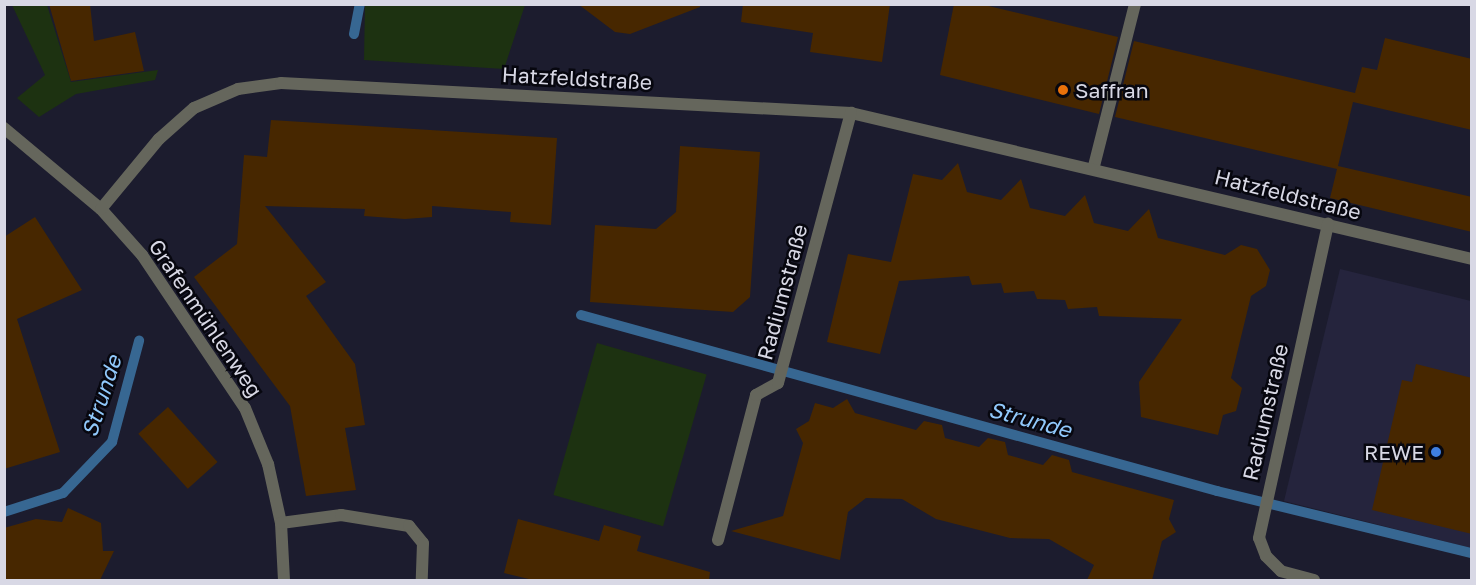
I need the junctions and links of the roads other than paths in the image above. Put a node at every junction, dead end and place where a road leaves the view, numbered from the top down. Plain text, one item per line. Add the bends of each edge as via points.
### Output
1 (1135, 4) edge
2 (851, 113) junction
3 (4, 128) edge
4 (1094, 166) junction
5 (101, 209) junction
6 (1328, 223) junction
7 (1472, 259) edge
8 (281, 523) junction
9 (718, 540) dead end
10 (284, 580) edge
11 (422, 580) edge
12 (1314, 580) edge

1 - 4 street
2 - 4 street, Hatzfeldstraße
2 - 5 street, Hatzfeldstraße via 258,84 218,96 177,121
2 - 9 street, Radiumstraße via 778,383 756,395
3 - 5 street, Grafenmühlenweg
4 - 6 street, Hatzfeldstraße
5 - 8 street, Grafenmühlenweg via 142,255 245,408 268,464
6 - 7 street, Hatzfeldstraße
6 - 12 street, Radiumstraße via 1261,520 1266,556 1281,572
8 - 10 street, Grafenmühlenweg
8 - 11 street via 340,515 410,526 423,543

